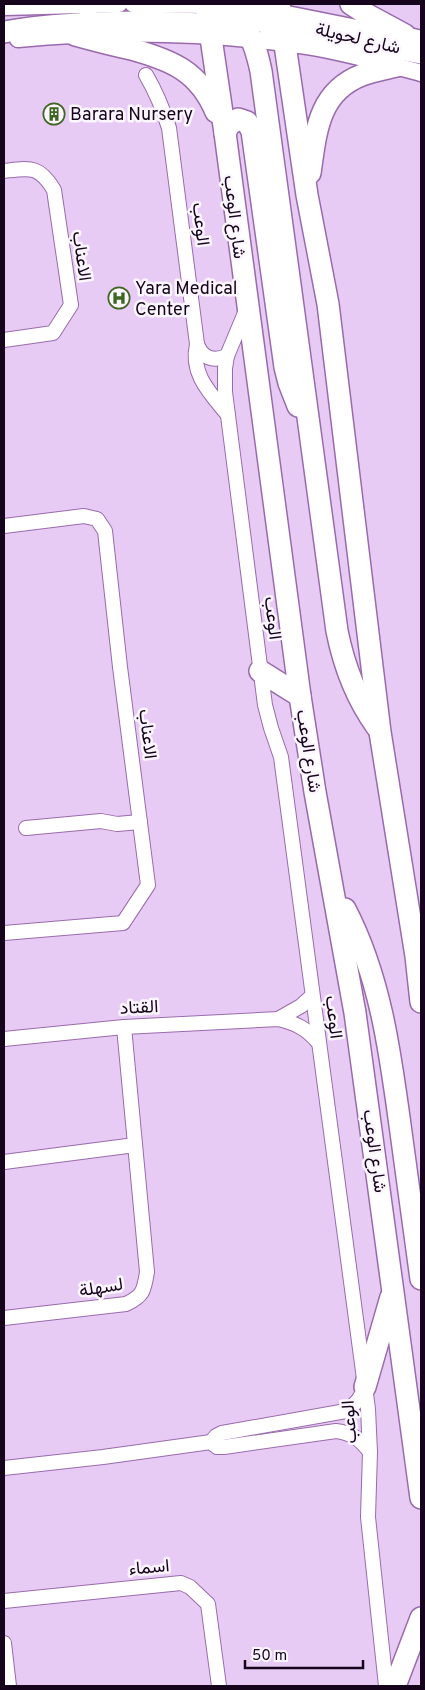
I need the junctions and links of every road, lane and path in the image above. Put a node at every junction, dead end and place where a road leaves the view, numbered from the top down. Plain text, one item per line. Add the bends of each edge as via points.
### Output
1 (88, 4) edge
2 (119, 4) edge
3 (134, 4) edge
4 (351, 4) edge
5 (4, 8) edge
6 (208, 17) edge
7 (246, 21) edge
8 (282, 22) edge
9 (4, 32) edge
10 (75, 35) junction
11 (413, 37) edge
12 (4, 41) edge
13 (421, 53) edge
14 (396, 66) junction
15 (421, 73) edge
16 (146, 75) dead end
17 (225, 133) junction
18 (4, 171) edge
19 (307, 195) junction
20 (247, 308) junction
21 (4, 340) edge
22 (197, 344) junction
23 (227, 356) junction
24 (228, 414) junction
25 (309, 426) junction
26 (4, 526) edge
27 (260, 671) junction
28 (300, 696) junction
29 (380, 732) junction
30 (140, 822) junction
31 (26, 828) dead end
32 (333, 887) junction
33 (4, 933) edge
34 (312, 996) junction
35 (421, 1002) edge
36 (278, 1019) junction
37 (124, 1027) junction
38 (4, 1039) edge
39 (318, 1042) junction
40 (135, 1146) junction
41 (4, 1162) edge
42 (421, 1279) edge
43 (394, 1290) junction
44 (4, 1318) edge
45 (365, 1387) junction
46 (211, 1442) junction
47 (370, 1452) junction
48 (4, 1468) edge
49 (421, 1498) edge
50 (4, 1601) edge
51 (421, 1618) edge
52 (4, 1643) edge
53 (9, 1686) edge
54 (219, 1686) edge
55 (386, 1686) edge
56 (394, 1686) edge

1 - 2 street
1 - 5 street
3 - 6 street
4 - 11 main road
6 - 7 main road
6 - 9 main road via 38,26
6 - 10 street via 143,33
6 - 17 main road, شارع الوعب
7 - 8 main road via 269,19
7 - 8 main road via 265,36
7 - 25 main road via 262,71
8 - 11 street, شارع لحويلة
8 - 13 main road
8 - 14 street, شارع لحويلة via 308,46
8 - 19 main road
10 - 12 street
10 - 17 main road via 161,58 184,70 202,86
14 - 15 street, شارع لحويلة
14 - 19 main road via 363,74 331,97 316,130
16 - 22 street, الوعب via 169,128
17 - 20 main road, شارع الوعب
17 - 25 main road via 238,119 243,119 250,126 285,367 294,399
18 - 21 street, الاعناب via 30,168 47,179 54,190 70,305 53,333
19 - 29 main road via 328,304
20 - 23 street, الوعب
20 - 28 main road, شارع الوعب
22 - 23 street via 205,356 212,359
22 - 24 street, الوعب via 198,374
23 - 24 street, الوعب
24 - 27 street, الوعب
25 - 29 main road via 340,649 360,700
26 - 30 street, الاعناب via 84,516 97,520 105,531
27 - 28 main road
27 - 34 street, الوعب via 268,716 281,757
28 - 32 main road, شارع الوعب
29 - 35 main road
30 - 31 street
30 - 33 street, الاعناب via 148,885 123,923
32 - 42 main road via 354,926 381,1010 390,1052
32 - 43 main road, شارع الوعب via 355,1013
34 - 36 street, القتاد
34 - 39 street, الوعب
36 - 37 street, القتاد
36 - 39 street, القتاد via 304,1028
37 - 38 street, القتاد
37 - 40 street, لسهلة
39 - 45 street, الوعب
40 - 41 street
40 - 44 street, لسهلة via 147,1272 145,1288 138,1298 126,1304
43 - 45 main road
43 - 49 main road, شارع الوعب
45 - 46 street via 355,1405 346,1411 222,1433
45 - 47 street, الوعب
46 - 47 street via 224,1448 336,1431 356,1436
46 - 48 street
47 - 55 street, الوعب via 368,1518
50 - 54 street, اسماء via 182,1583 208,1604
51 - 56 main road
52 - 53 street

